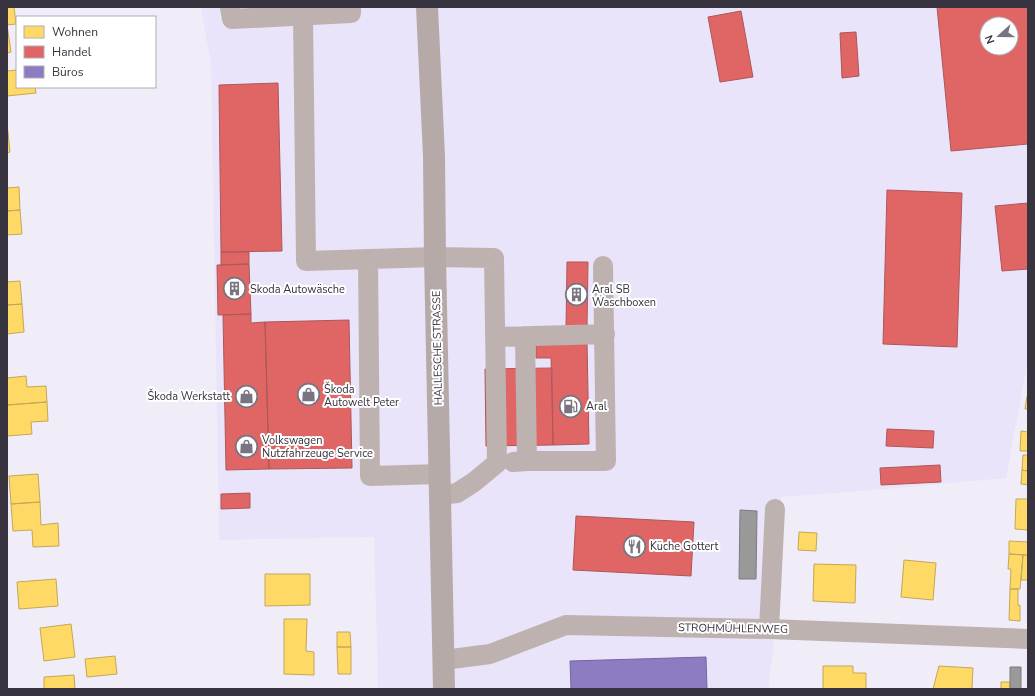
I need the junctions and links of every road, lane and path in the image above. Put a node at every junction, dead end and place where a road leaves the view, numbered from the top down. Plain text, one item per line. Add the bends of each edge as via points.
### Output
1 (230, 7) edge
2 (351, 7) edge
3 (427, 7) edge
4 (303, 16) junction
5 (435, 257) junction
6 (368, 259) junction
7 (603, 266) dead end
8 (605, 334) junction
9 (525, 336) junction
10 (495, 337) junction
11 (526, 461) junction
12 (497, 463) junction
13 (440, 474) junction
14 (440, 495) junction
15 (775, 509) dead end
16 (769, 629) junction
17 (1028, 639) edge
18 (444, 660) junction
19 (444, 689) edge

1 - 4 street via 232,19
2 - 4 street via 351,13
3 - 5 main road, HALLESCHE STRASSE via 434,156
4 - 6 street via 306,261
5 - 6 street
5 - 10 street via 494,258
5 - 13 main road, HALLESCHE STRASSE
6 - 13 street via 370,476
7 - 8 street
8 - 9 street
8 - 11 street via 606,461
9 - 10 street
9 - 11 street
10 - 12 street
11 - 12 street
12 - 14 street via 457,494
13 - 14 main road, HALLESCHE STRASSE
14 - 18 main road, HALLESCHE STRASSE
15 - 16 street
16 - 17 street, STROHMÜHLENWEG
16 - 18 street, STROHMÜHLENWEG via 566,625 490,654
18 - 19 main road, HALLESCHE STRASSE

